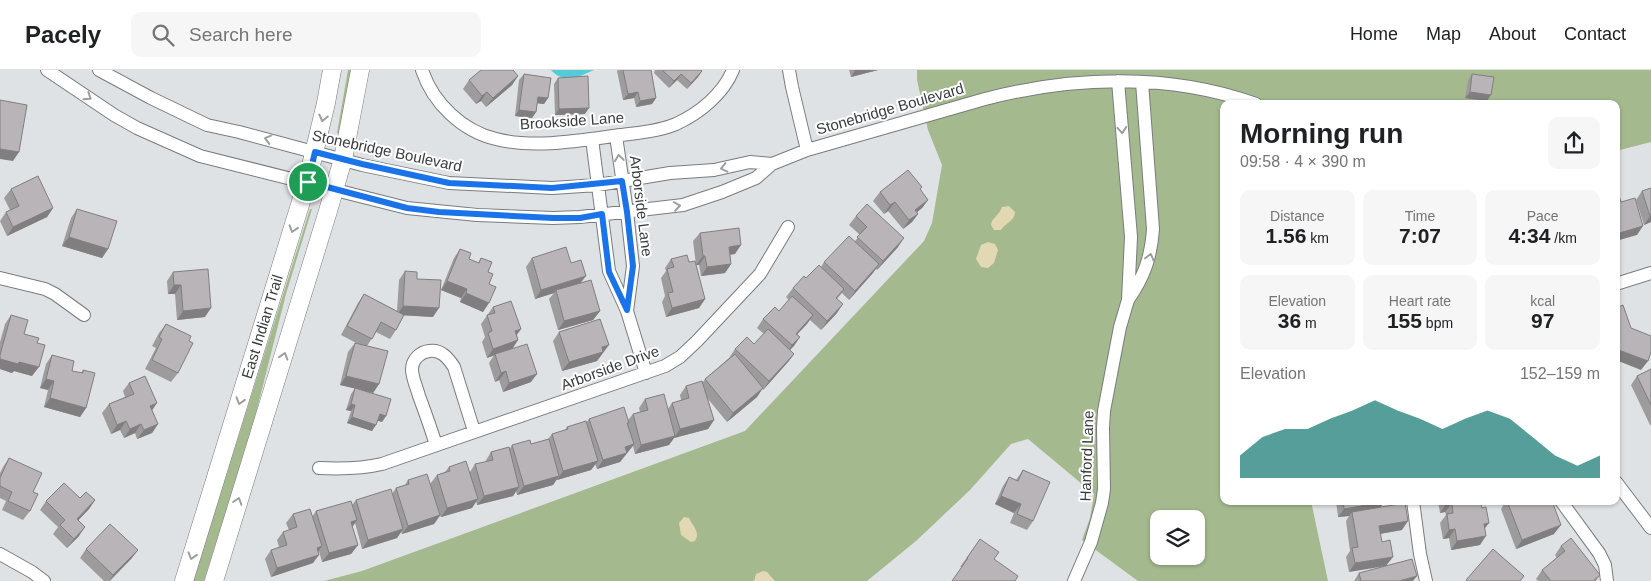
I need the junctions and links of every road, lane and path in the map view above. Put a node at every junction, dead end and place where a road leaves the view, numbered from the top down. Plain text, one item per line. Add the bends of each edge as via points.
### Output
1 (47, 70) edge
2 (99, 70) edge
3 (332, 70) edge
4 (360, 70) edge
5 (422, 70) edge
6 (733, 70) edge
7 (789, 70) edge
8 (1118, 81) junction
9 (1142, 82) junction
10 (1242, 100) edge
11 (616, 136) junction
12 (592, 139) junction
13 (807, 150) junction
14 (315, 152) junction
15 (342, 159) junction
16 (772, 164) junction
17 (622, 181) junction
18 (308, 182) junction
19 (598, 185) junction
20 (334, 189) junction
21 (627, 212) junction
22 (602, 214) junction
23 (788, 227) dead end
24 (1651, 273) edge
25 (0, 278) edge
26 (1620, 283) edge
27 (1128, 300) junction
28 (627, 310) junction
29 (84, 316) dead end
30 (646, 373) junction
31 (474, 431) junction
32 (436, 445) junction
33 (319, 468) dead end
34 (1620, 487) edge
35 (1414, 505) edge
36 (1564, 505) edge
37 (1651, 528) edge
38 (0, 554) edge
39 (44, 581) edge
40 (184, 581) edge
41 (214, 581) edge
42 (1074, 581) edge
43 (1426, 581) edge
44 (1607, 581) edge

1 -> 18 street, Stonebridge Boulevard via 137,128 200,156
14 -> 2 street, Stonebridge Boulevard via 207,125
3 -> 14 main road, East Indian Trail
4 - 15 main road, East Indian Trail
5 - 12 street, Brookside Lane via 438,102 456,120 475,132 496,140 516,142
6 - 11 street, Brookside Lane via 720,91 691,116 655,130
7 - 13 street
8 - 9 street, Stonebridge Boulevard
8 - 13 street, Stonebridge Boulevard via 1054,84 1011,92
8 -> 27 street, Hanford Lane via 1131,237
9 - 10 street, Stonebridge Boulevard via 1190,88
27 -> 9 street, Hanford Lane via 1139,285 1152,249
11 - 12 street, Brookside Lane
17 -> 11 street, Arborside Lane
12 - 19 street, Arborside Lane
13 - 16 street, Stonebridge Boulevard
14 - 15 street, Stonebridge Boulevard
14 - 18 main road, East Indian Trail
15 - 19 street, Stonebridge Boulevard via 449,183 552,188
15 - 20 main road, East Indian Trail
16 -> 17 street, Stonebridge Boulevard via 750,162 714,170
21 -> 16 street, Stonebridge Boulevard via 683,205 756,178
17 - 19 street, Stonebridge Boulevard
17 - 21 street, Arborside Lane
18 - 20 street, Stonebridge Boulevard
18 -> 40 main road, East Indian Trail
19 - 22 street, Arborside Lane
20 - 22 street, Stonebridge Boulevard via 407,208 439,212 553,218
41 -> 20 main road, East Indian Trail
21 - 22 street, Stonebridge Boulevard
21 - 28 street, Arborside Lane via 633,266
22 - 28 street, Arborside Lane via 609,272
23 - 30 street, Arborside Drive via 760,274 697,341 672,363
24 - 26 street
25 - 29 street via 45,289
27 - 42 street, Hanford Lane via 1104,411 1102,503
28 - 30 street, Arborside Lane
30 - 31 street, Arborside Drive
31 - 32 street, Arborside Drive
31 - 32 street via 449,359 442,352 431,350 421,353 412,369
32 - 33 street, Arborside Drive via 364,468
34 - 37 street
35 - 43 street
36 - 44 street via 1599,553
38 - 39 street

